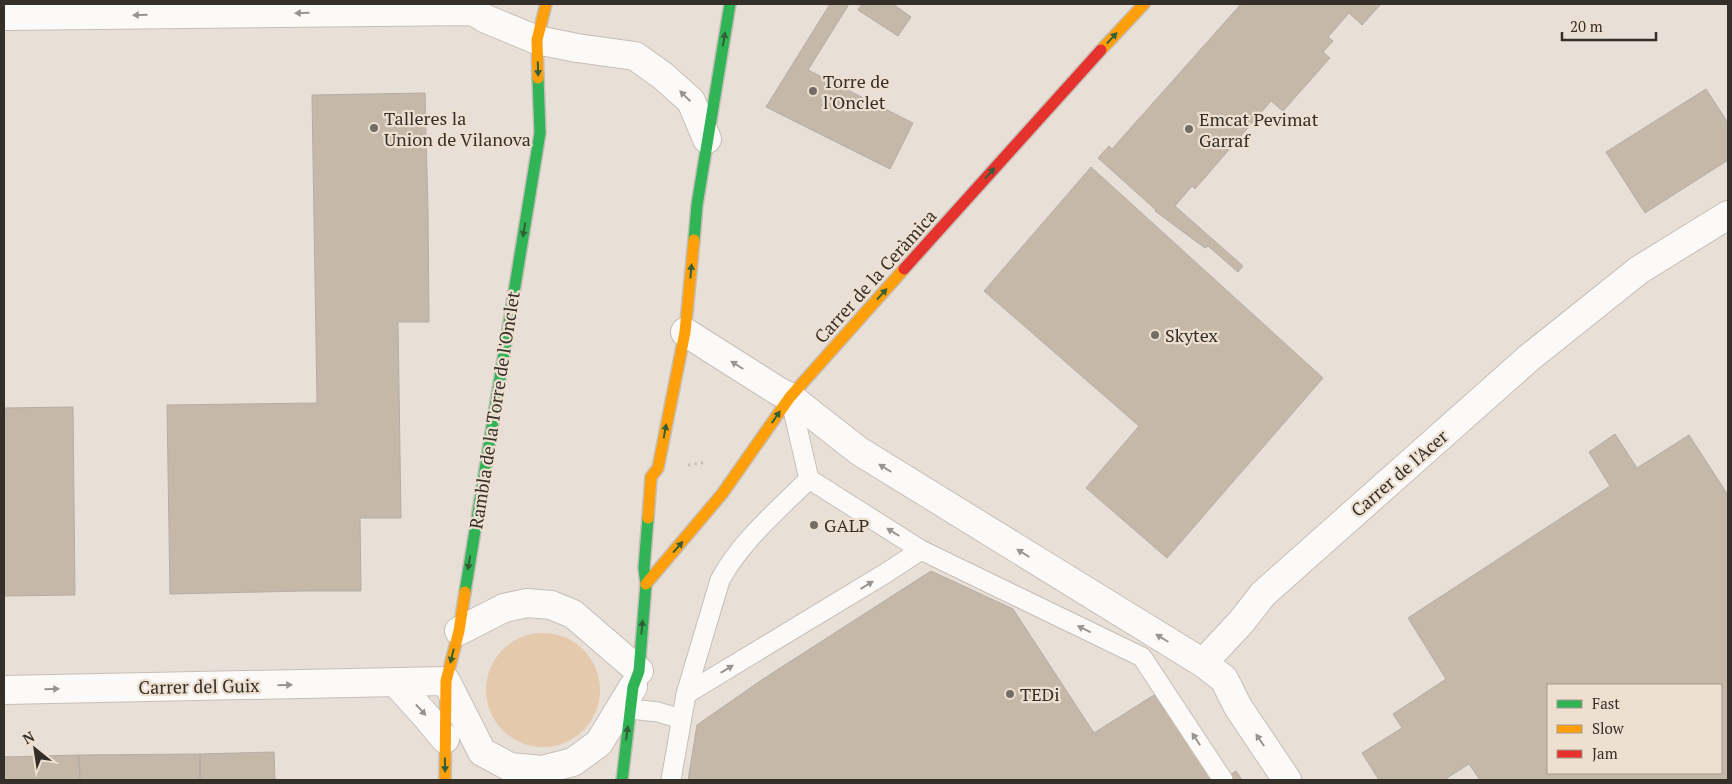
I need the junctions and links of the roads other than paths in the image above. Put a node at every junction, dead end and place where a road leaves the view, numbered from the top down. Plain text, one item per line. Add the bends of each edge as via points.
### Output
1 (508, 4) edge
2 (546, 4) edge
3 (730, 4) edge
4 (1144, 4) edge
5 (477, 11) edge
6 (4, 16) edge
7 (537, 40) junction
8 (707, 139) junction
9 (1728, 215) edge
10 (685, 332) junction
11 (790, 397) junction
12 (809, 479) junction
13 (921, 550) junction
14 (646, 584) junction
15 (459, 631) junction
16 (1203, 663) junction
17 (446, 681) junction
18 (395, 682) junction
19 (634, 689) junction
20 (4, 690) edge
21 (686, 694) junction
22 (682, 719) junction
23 (444, 739) junction
24 (445, 780) edge
25 (622, 780) edge
26 (671, 780) edge
27 (1223, 780) edge
28 (1287, 780) edge

1 - 5 street
2 - 7 street, Rambla de la Torre de l'Onclet
8 -> 3 street
11 -> 4 street, Carrer de la Ceràmica
5 -> 6 street
5 - 7 street
8 -> 7 street via 691,101 664,76 635,56
7 -> 15 street, Rambla de la Torre de l'Onclet via 539,140
10 -> 8 street
9 - 16 street, Carrer de l'Acer via 1639,270 1530,356 1263,594
11 -> 10 street
14 -> 10 street via 644,568 651,477 658,468
11 - 12 lane
14 -> 11 street, Carrer de la Ceràmica via 722,494
16 -> 11 street via 858,451
13 -> 12 lane
12 - 21 lane via 729,564 720,580
21 -> 13 lane
27 -> 13 lane via 1142,658
19 -> 14 street
15 -> 17 street, Rambla de la Torre de l'Onclet
15 - 19 street via 504,608 527,604 551,605 573,614
28 -> 16 street via 1238,707 1224,679
17 - 18 street, Carrer del Guix
17 - 19 street via 482,752 510,767 542,770 573,762 599,743
17 - 23 street, Rambla de la Torre de l'Onclet
20 -> 18 street, Carrer del Guix
18 -> 23 street
19 - 22 lane via 658,712
25 -> 19 street
21 - 22 lane
22 - 26 lane
23 -> 24 street, Rambla de la Torre de l'Onclet

